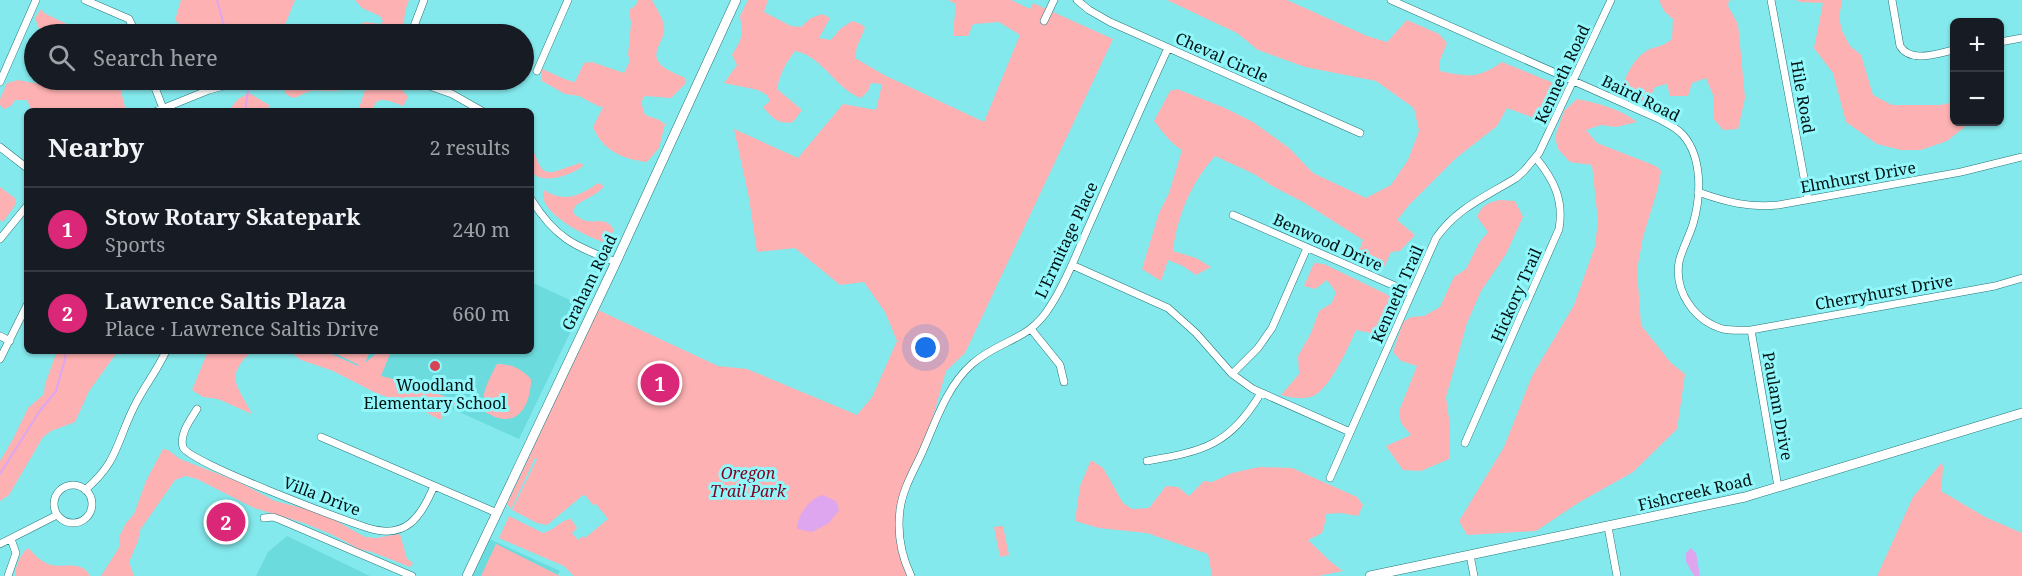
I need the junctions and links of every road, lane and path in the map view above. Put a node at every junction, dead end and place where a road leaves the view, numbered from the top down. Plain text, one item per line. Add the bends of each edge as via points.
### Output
1 (36, 0) edge
2 (85, 0) edge
3 (424, 0) edge
4 (568, 0) edge
5 (736, 0) edge
6 (1054, 0) edge
7 (1077, 0) edge
8 (1391, 0) edge
9 (1611, 0) edge
10 (1771, 0) edge
11 (1892, 2) edge
12 (1044, 21) dead end
13 (25, 24) edge
14 (130, 24) edge
15 (415, 24) edge
16 (24, 27) edge
17 (2022, 38) edge
18 (2004, 41) edge
19 (1168, 48) junction
20 (1950, 51) edge
21 (537, 71) dead end
22 (1575, 81) junction
23 (0, 82) edge
24 (155, 90) edge
25 (209, 90) edge
26 (441, 90) edge
27 (160, 108) edge
28 (166, 108) edge
29 (477, 108) edge
30 (1360, 133) dead end
31 (0, 147) edge
32 (2022, 157) edge
33 (1536, 158) junction
34 (24, 166) edge
35 (1698, 192) junction
36 (1808, 199) junction
37 (534, 202) edge
38 (24, 210) edge
39 (1233, 215) dead end
40 (0, 239) edge
41 (1307, 248) junction
42 (616, 262) junction
43 (1072, 265) junction
44 (2022, 278) edge
45 (1411, 293) junction
46 (24, 311) edge
47 (1031, 329) junction
48 (1751, 330) junction
49 (0, 336) edge
50 (10, 340) junction
51 (164, 354) edge
52 (0, 359) edge
53 (1232, 374) junction
54 (1064, 382) dead end
55 (1261, 393) junction
56 (197, 409) dead end
57 (2022, 413) edge
58 (1350, 432) junction
59 (321, 437) dead end
60 (1465, 443) dead end
61 (1147, 461) dead end
62 (1330, 478) dead end
63 (434, 486) junction
64 (1778, 487) junction
65 (85, 490) junction
66 (497, 513) junction
67 (57, 515) junction
68 (264, 518) dead end
69 (1608, 527) junction
70 (11, 539) junction
71 (0, 544) edge
72 (1470, 555) junction
73 (8, 576) edge
74 (412, 576) edge
75 (467, 576) edge
76 (911, 576) edge
77 (1370, 576) edge
78 (1474, 576) edge
79 (1617, 576) edge

1 - 13 street
2 - 14 street via 127,18
3 - 15 street
4 - 21 street
5 - 42 main road, Graham Road
6 - 12 street
7 - 19 street, Cheval Circle via 1095,14
8 - 22 street, Baird Road
9 - 22 street, Kenneth Road
10 - 36 street, Hile Road
11 - 20 street via 1904,52 1919,56
16 - 23 street
17 - 18 street
19 - 30 street, Cheval Circle
19 - 43 street, L'Ermitage Place
22 - 33 street, Kenneth Road
22 - 35 street, Baird Road via 1678,130 1694,157
24 - 27 street
25 - 28 street
26 - 29 street
31 - 34 street
32 - 36 street, Elmhurst Drive
33 - 45 street, Kenneth Trail via 1516,178 1462,209 1448,222 1436,238
33 - 60 street, Hickory Trail via 1556,189 1561,211 1559,229
35 - 36 street, Elmhurst Drive via 1728,203 1756,207
35 - 48 street, Baird Road via 1679,261 1681,287 1693,310 1711,324 1734,331
37 - 42 street via 556,233
38 - 40 street
39 - 41 street, Benwood Drive
41 - 45 street, Benwood Drive
41 - 53 street via 1272,328
42 - 66 main road, Graham Road
43 - 47 street, L'Ermitage Place via 1052,305
43 - 53 street via 1168,308
44 - 48 street, Cherryhurst Drive
45 - 58 street, Kenneth Trail
46 - 50 street
47 - 54 street via 1060,365
47 - 76 street, L'Ermitage Place via 975,361 945,401 900,509 899,539
48 - 64 street, Paulann Drive
49 - 50 street
50 - 52 street
51 - 65 street via 133,408 111,462
53 - 55 street
55 - 58 street
55 - 61 street via 1240,423 1215,443
56 - 63 street, Villa Drive via 183,439 185,452 211,467 380,532 414,522
57 - 64 main road, Fishcreek Road
58 - 62 street, Kenneth Trail
59 - 63 street
63 - 66 street
64 - 69 main road, Fishcreek Road
65 - 67 street via 70,485 60,489 54,500
65 - 67 street via 92,504 86,518 72,523
66 - 75 main road, Graham Road
67 - 70 street
68 - 74 street via 281,520
69 - 72 main road, Fishcreek Road
69 - 79 street
70 - 71 street
70 - 73 street via 16,553
72 - 77 main road, Fishcreek Road
72 - 78 street

